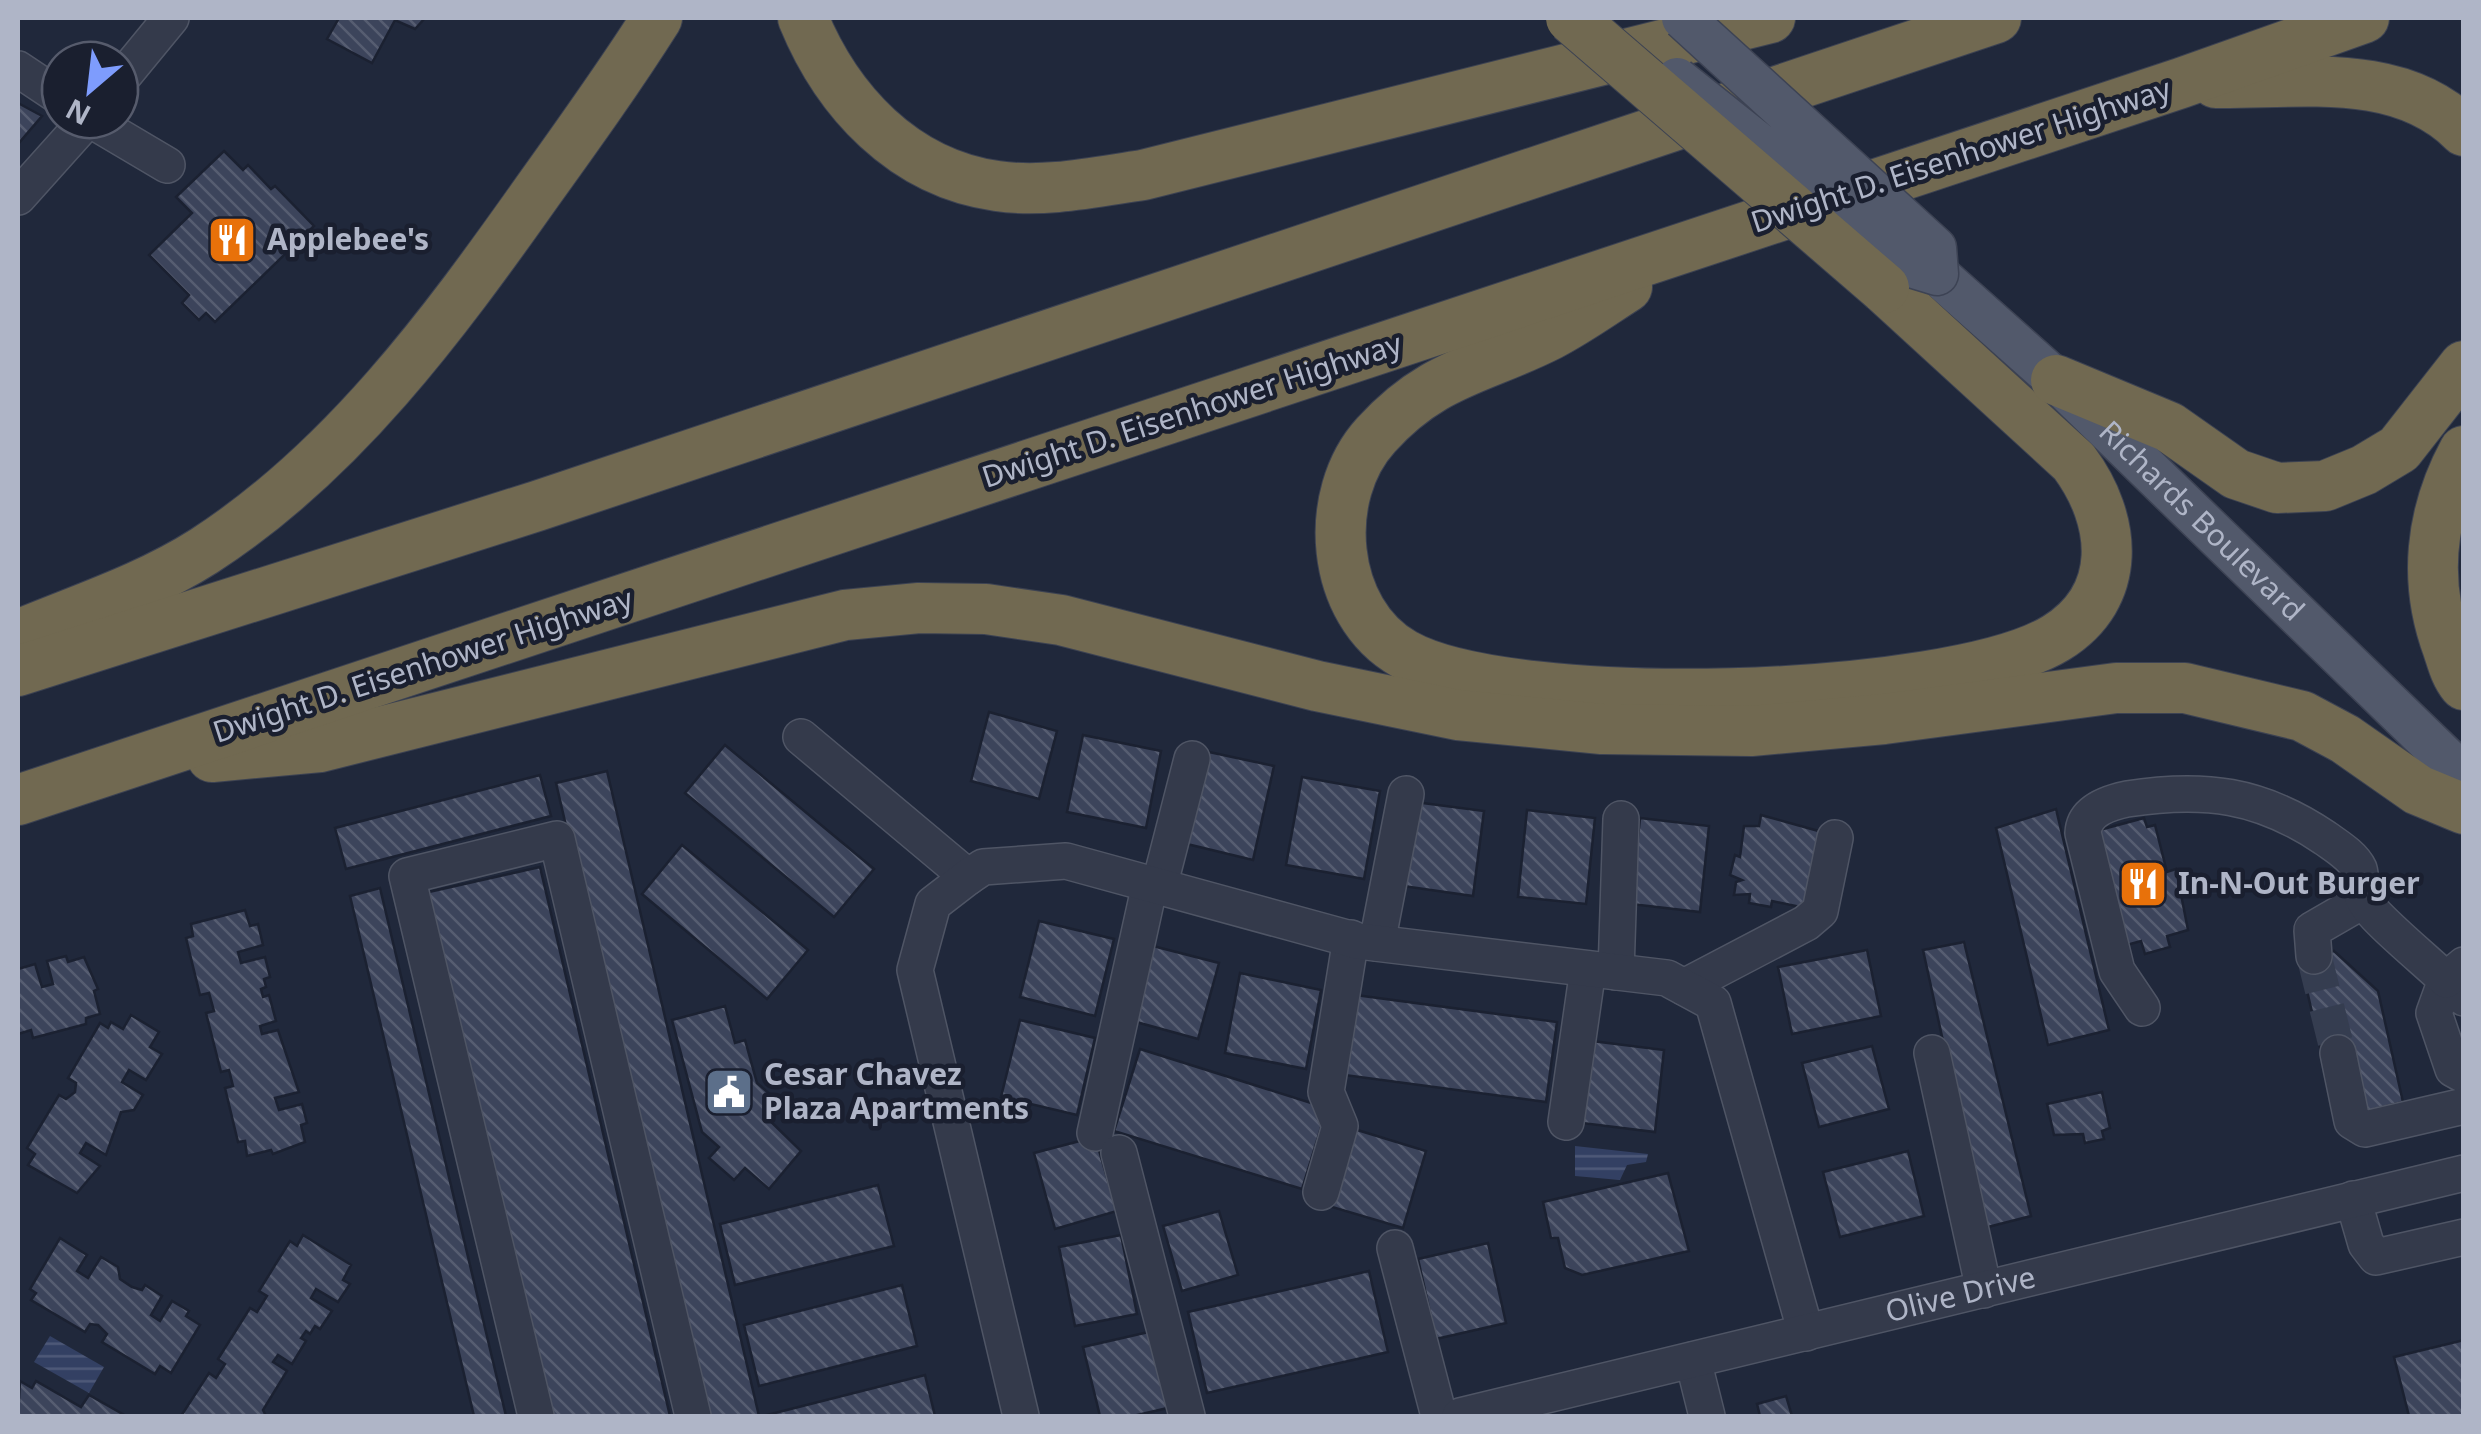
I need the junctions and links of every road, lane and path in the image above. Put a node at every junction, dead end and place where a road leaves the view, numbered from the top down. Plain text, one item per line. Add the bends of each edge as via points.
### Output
1 (171, 18) edge
2 (656, 18) edge
3 (802, 18) edge
4 (1570, 18) edge
5 (1600, 18) edge
6 (1683, 18) edge
7 (1770, 18) edge
8 (1996, 18) edge
9 (2364, 18) edge
10 (140, 56) edge
11 (18, 69) edge
12 (2181, 83) junction
13 (40, 84) edge
14 (2464, 131) edge
15 (71, 140) edge
16 (124, 140) edge
17 (168, 165) dead end
18 (18, 197) edge
19 (1696, 244) junction
20 (1937, 274) junction
21 (2464, 366) edge
22 (2056, 380) junction
23 (2464, 451) edge
24 (18, 635) edge
25 (18, 671) edge
26 (2464, 685) edge
27 (801, 736) dead end
28 (1192, 759) dead end
29 (128, 764) junction
30 (2464, 776) edge
31 (1406, 794) dead end
32 (18, 800) edge
33 (2464, 809) edge
34 (1620, 819) dead end
35 (1835, 838) dead end
36 (968, 877) junction
37 (2361, 884) junction
38 (1155, 885) junction
39 (1364, 940) junction
40 (2314, 956) tunnel mouth
41 (1602, 970) junction
42 (2458, 981) edge
43 (1684, 988) junction
44 (2142, 1008) dead end
45 (2338, 1052) tunnel mouth
46 (1932, 1053) dead end
47 (2464, 1075) edge
48 (2464, 1106) edge
49 (1566, 1122) dead end
50 (2464, 1172) edge
51 (1321, 1192) dead end
52 (2353, 1200) junction
53 (2464, 1237) edge
54 (1395, 1248) dead end
55 (1984, 1290) junction
56 (1806, 1333) junction
57 (1693, 1360) junction
58 (536, 1416) edge
59 (693, 1416) edge
60 (1021, 1416) edge
61 (1188, 1416) edge
62 (1440, 1416) edge
63 (1460, 1416) edge
64 (1707, 1416) edge

1 - 10 street
2 - 24 highway via 456,307 344,433 283,491 203,551 132,590
3 - 7 highway via 822,64 859,113 906,151 971,180 1056,188 1143,176
4 - 19 highway, bridge via 2074,462 2092,486 2110,541 2096,598 2080,620 2001,662 1854,685 1667,694 1494,682 1443,671 1401,652 1370,623 1341,556 1340,520 1350,480 1373,438 1416,396 1455,372 1550,335
5 - 20 main road, Richards Boulevard, bridge via 1914,267
6 - 20 main road, Richards Boulevard, bridge via 1935,248
8 - 25 highway via 575,494
9 - 12 highway, Dwight D. Eisenhower Highway
11 - 13 street
12 - 14 highway via 2348,81 2392,88
12 - 19 highway, Dwight D. Eisenhower Highway
15 - 18 street
16 - 17 street
19 - 29 highway, Dwight D. Eisenhower Highway
20 - 22 main road, Richards Boulevard
21 - 22 highway via 2399,449 2326,486 2278,488 2236,474 2168,427
22 - 30 main road, Richards Boulevard
23 - 26 highway via 2436,518 2432,566 2434,612
27 - 36 street
28 - 38 street
29 - 32 highway, Dwight D. Eisenhower Highway
29 - 33 highway via 320,747 846,616 986,609 1061,620 1458,715 1602,729 1751,731 2116,688 2185,688 2302,716 2418,790
31 - 39 street
34 - 41 street
35 - 43 street via 1820,911
36 - 38 street via 982,867 1066,860
36 - 60 street via 933,904 915,970
37 - 40 street via 2312,930
37 - 42 street
37 - 44 street via 2340,848 2268,804 2228,795 2110,802 2094,812 2083,833 2118,971
38 - 39 street
38 - 61 street via 1107,1143
39 - 41 street
39 - 51 street via 1326,1092 1340,1126
41 - 43 street via 1667,978
41 - 49 street
42 - 47 street via 2434,1014 2453,1069
43 - 56 street via 1713,1003
45 - 48 street via 2352,1120 2365,1129
46 - 55 street
50 - 52 street, Olive Drive
52 - 53 street via 2376,1258
52 - 55 street, Olive Drive
54 - 62 street
55 - 56 street, Olive Drive
56 - 57 street, Olive Drive
57 - 63 street, Olive Drive
57 - 64 street
58 - 59 street via 407,876 558,839

